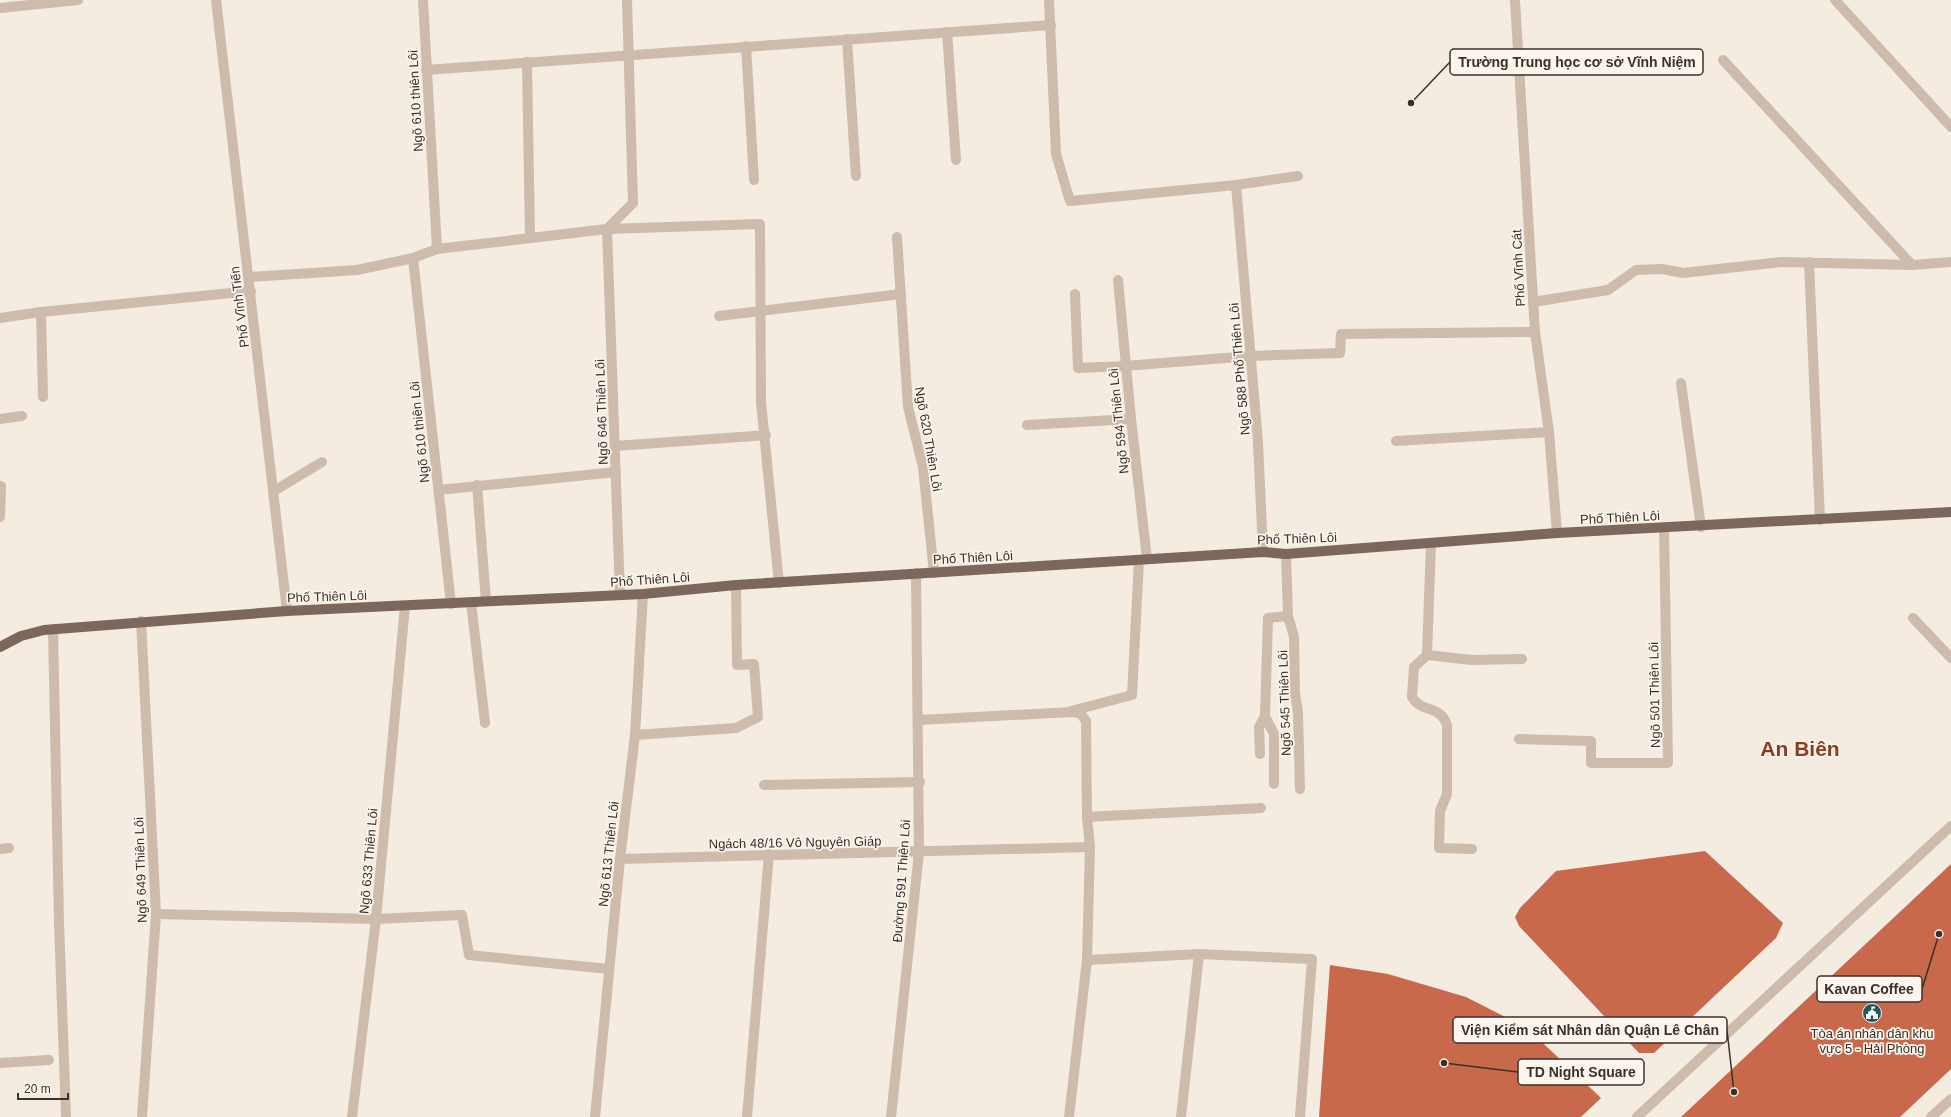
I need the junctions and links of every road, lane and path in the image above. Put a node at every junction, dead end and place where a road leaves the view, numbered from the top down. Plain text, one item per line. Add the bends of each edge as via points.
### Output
1 (78, 0) edge
2 (216, 0) edge
3 (423, 0) edge
4 (627, 0) edge
5 (1049, 0) edge
6 (1515, 0) edge
7 (1835, 0) edge
8 (0, 8) edge
9 (1050, 25) junction
10 (947, 32) junction
11 (847, 39) junction
12 (746, 46) junction
13 (630, 55) junction
14 (1723, 60) dead end
15 (527, 62) junction
16 (426, 70) junction
17 (1951, 127) edge
18 (956, 160) dead end
19 (856, 176) dead end
20 (1298, 176) dead end
21 (754, 180) dead end
22 (1236, 185) junction
23 (607, 229) junction
24 (897, 237) dead end
25 (530, 238) junction
26 (437, 249) junction
27 (413, 258) junction
28 (1809, 262) junction
29 (1951, 262) edge
30 (1912, 265) junction
31 (249, 277) junction
32 (1118, 280) dead end
33 (251, 291) junction
34 (901, 294) junction
35 (1075, 294) dead end
36 (1533, 302) junction
37 (762, 311) junction
38 (41, 312) junction
39 (719, 316) dead end
40 (0, 318) edge
41 (1535, 332) junction
42 (1250, 356) junction
43 (1126, 366) junction
44 (1681, 383) dead end
45 (43, 397) dead end
46 (22, 416) dead end
47 (0, 419) edge
48 (1131, 419) junction
49 (1028, 425) dead end
50 (1549, 432) junction
51 (766, 435) junction
52 (1396, 441) dead end
53 (615, 446) junction
54 (322, 462) dead end
55 (616, 472) junction
56 (477, 485) junction
57 (1, 486) dead end
58 (439, 490) junction
59 (274, 491) junction
60 (1951, 512) edge
61 (0, 517) edge
62 (1820, 520) junction
63 (1701, 527) junction
64 (1664, 528) junction
65 (1556, 533) junction
66 (1431, 543) junction
67 (1263, 552) junction
68 (1286, 554) junction
69 (1143, 560) junction
70 (916, 573) junction
71 (934, 573) junction
72 (780, 582) junction
73 (736, 585) junction
74 (643, 594) junction
75 (620, 595) junction
76 (486, 601) junction
77 (471, 602) junction
78 (451, 604) junction
79 (405, 606) junction
80 (287, 611) junction
81 (1288, 616) junction
82 (1913, 618) dead end
83 (141, 621) junction
84 (53, 629) junction
85 (0, 647) edge
86 (1427, 655) junction
87 (1951, 658) edge
88 (1522, 659) dead end
89 (1068, 712) junction
90 (1265, 716) junction
91 (918, 720) junction
92 (486, 723) dead end
93 (635, 735) junction
94 (1519, 739) dead end
95 (1260, 754) dead end
96 (920, 782) junction
97 (1274, 784) dead end
98 (764, 785) dead end
99 (1300, 789) dead end
100 (1261, 808) dead end
101 (1087, 816) junction
102 (1951, 826) edge
103 (1090, 847) junction
104 (1472, 849) dead end
105 (919, 852) junction
106 (769, 854) junction
107 (620, 859) junction
108 (156, 914) junction
109 (376, 919) junction
110 (1199, 954) junction
111 (1087, 960) junction
112 (609, 969) junction
113 (49, 1060) dead end
114 (0, 1063) edge
115 (1951, 1099) edge
116 (66, 1117) edge
117 (142, 1117) edge
118 (352, 1117) edge
119 (595, 1117) edge
120 (747, 1117) edge
121 (891, 1117) edge
122 (1069, 1117) edge
123 (1182, 1117) edge
124 (1300, 1117) edge
125 (1637, 1117) edge
126 (1931, 1117) edge

1 - 8 street
2 - 31 street, Phố Vĩnh Tiến
3 - 16 street, Ngõ 610 thiên Lôi
4 - 13 street
5 - 9 street
6 - 36 street, Phố Vĩnh Cát
7 - 17 street
9 - 10 street
9 - 22 street via 1056,154 1070,201
10 - 11 street
10 - 18 street
11 - 12 street
11 - 19 street
12 - 13 street
12 - 21 street
13 - 15 street
13 - 23 street via 633,202
14 - 30 street
15 - 16 street
15 - 25 street
16 - 26 street, Ngõ 610 thiên Lôi
20 - 22 street
22 - 42 street, Ngõ 588 Phố Thiên Lôi
23 - 25 street
23 - 37 street via 760,224
23 - 53 street, Ngõ 646 Thiên Lôi
24 - 34 street, Ngõ 620 Thiên Lôi
25 - 26 street
26 - 27 street
27 - 31 street via 357,270
27 - 58 street, Ngõ 610 thiên Lôi
28 - 30 street
28 - 36 street via 1782,262 1682,273 1662,268 1636,270 1608,290
28 - 62 street
29 - 30 street
31 - 33 street, Phố Vĩnh Tiến
32 - 43 street, Ngõ 594 Thiên Lôi
33 - 38 street
33 - 59 street, Phố Vĩnh Tiến
34 - 37 street
34 - 71 street, Ngõ 620 Thiên Lôi via 908,407 923,467
35 - 43 street via 1078,368
36 - 41 street, Phố Vĩnh Cát
37 - 39 street
37 - 51 street via 762,402
38 - 40 street
38 - 45 street
41 - 42 street via 1341,334 1340,353
41 - 50 street, Phố Vĩnh Cát
42 - 43 street
42 - 67 street, Ngõ 588 Phố Thiên Lôi via 1258,442
43 - 48 street, Ngõ 594 Thiên Lôi
44 - 63 street
46 - 47 street
48 - 49 street
48 - 69 street, Ngõ 594 Thiên Lôi
50 - 52 street
50 - 65 street, Phố Vĩnh Cát
51 - 53 street
51 - 72 street
53 - 55 street, Ngõ 646 Thiên Lôi
54 - 59 street
55 - 56 street
55 - 75 street, Ngõ 646 Thiên Lôi
56 - 58 street
56 - 76 street
57 - 61 street
58 - 78 street, Ngõ 610 thiên Lôi
59 - 80 street, Phố Vĩnh Tiến
60 - 62 main road, Phố Thiên Lôi
62 - 63 main road, Phố Thiên Lôi
63 - 64 main road, Phố Thiên Lôi
64 - 65 main road, Phố Thiên Lôi
64 - 94 street, Ngõ 501 Thiên Lôi via 1668,763 1591,763 1591,741
65 - 66 main road, Phố Thiên Lôi
66 - 68 main road, Phố Thiên Lôi
66 - 86 street
67 - 68 main road, Phố Thiên Lôi
67 - 69 main road, Phố Thiên Lôi
68 - 81 street, Ngõ 545 Thiên Lôi
69 - 71 main road, Phố Thiên Lôi
69 - 89 street, Ngõ 594 Thiên Lôi via 1132,695
70 - 71 main road, Phố Thiên Lôi
70 - 72 main road, Phố Thiên Lôi
70 - 91 street, Đường 591 Thiên Lôi
72 - 73 main road, Phố Thiên Lôi
73 - 74 main road, Phố Thiên Lôi
73 - 93 street via 737,665 754,664 758,717 736,728
74 - 75 main road, Phố Thiên Lôi
74 - 93 street, Ngõ 613 Thiên Lôi
75 - 76 main road, Phố Thiên Lôi
76 - 77 main road, Phố Thiên Lôi
77 - 78 main road, Phố Thiên Lôi
77 - 92 street
78 - 79 main road, Phố Thiên Lôi
79 - 80 main road, Phố Thiên Lôi
79 - 109 street, Ngõ 633 Thiên Lôi
80 - 83 main road, Phố Thiên Lôi
81 - 90 street, Ngõ 545 Thiên Lôi via 1268,618
81 - 99 street, Ngõ 545 Thiên Lôi via 1294,636
82 - 87 street
83 - 84 main road, Phố Thiên Lôi
83 - 108 street, Ngõ 649 Thiên Lôi
84 - 85 main road, Phố Thiên Lôi via 21,636
84 - 116 street
86 - 88 street via 1472,660
86 - 104 street via 1414,667 1412,697 1420,706 1437,711 1448,725 1447,794 1440,811 1439,848
89 - 91 street
89 - 101 street via 1081,714 1086,721
90 - 95 street via 1259,727
90 - 97 street, Ngõ 545 Thiên Lôi via 1274,734
91 - 96 street, Đường 591 Thiên Lôi
93 - 107 street, Ngõ 613 Thiên Lôi
96 - 98 street
96 - 105 street, Đường 591 Thiên Lôi
100 - 101 street
101 - 103 street
102 - 125 street
103 - 105 street, Ngách 48/16 Vô Nguyên Giáp
103 - 111 street
105 - 106 street, Ngách 48/16 Vô Nguyên Giáp
105 - 121 street, Đường 591 Thiên Lôi
106 - 107 street, Ngách 48/16 Vô Nguyên Giáp
106 - 120 street
107 - 112 street, Ngõ 613 Thiên Lôi
108 - 109 street
108 - 117 street, Ngõ 649 Thiên Lôi
109 - 112 street via 462,915 469,955
109 - 118 street, Ngõ 633 Thiên Lôi
110 - 111 street
110 - 123 street
110 - 124 street via 1312,959
111 - 122 street
112 - 119 street, Ngõ 613 Thiên Lôi
113 - 114 street
115 - 126 street

